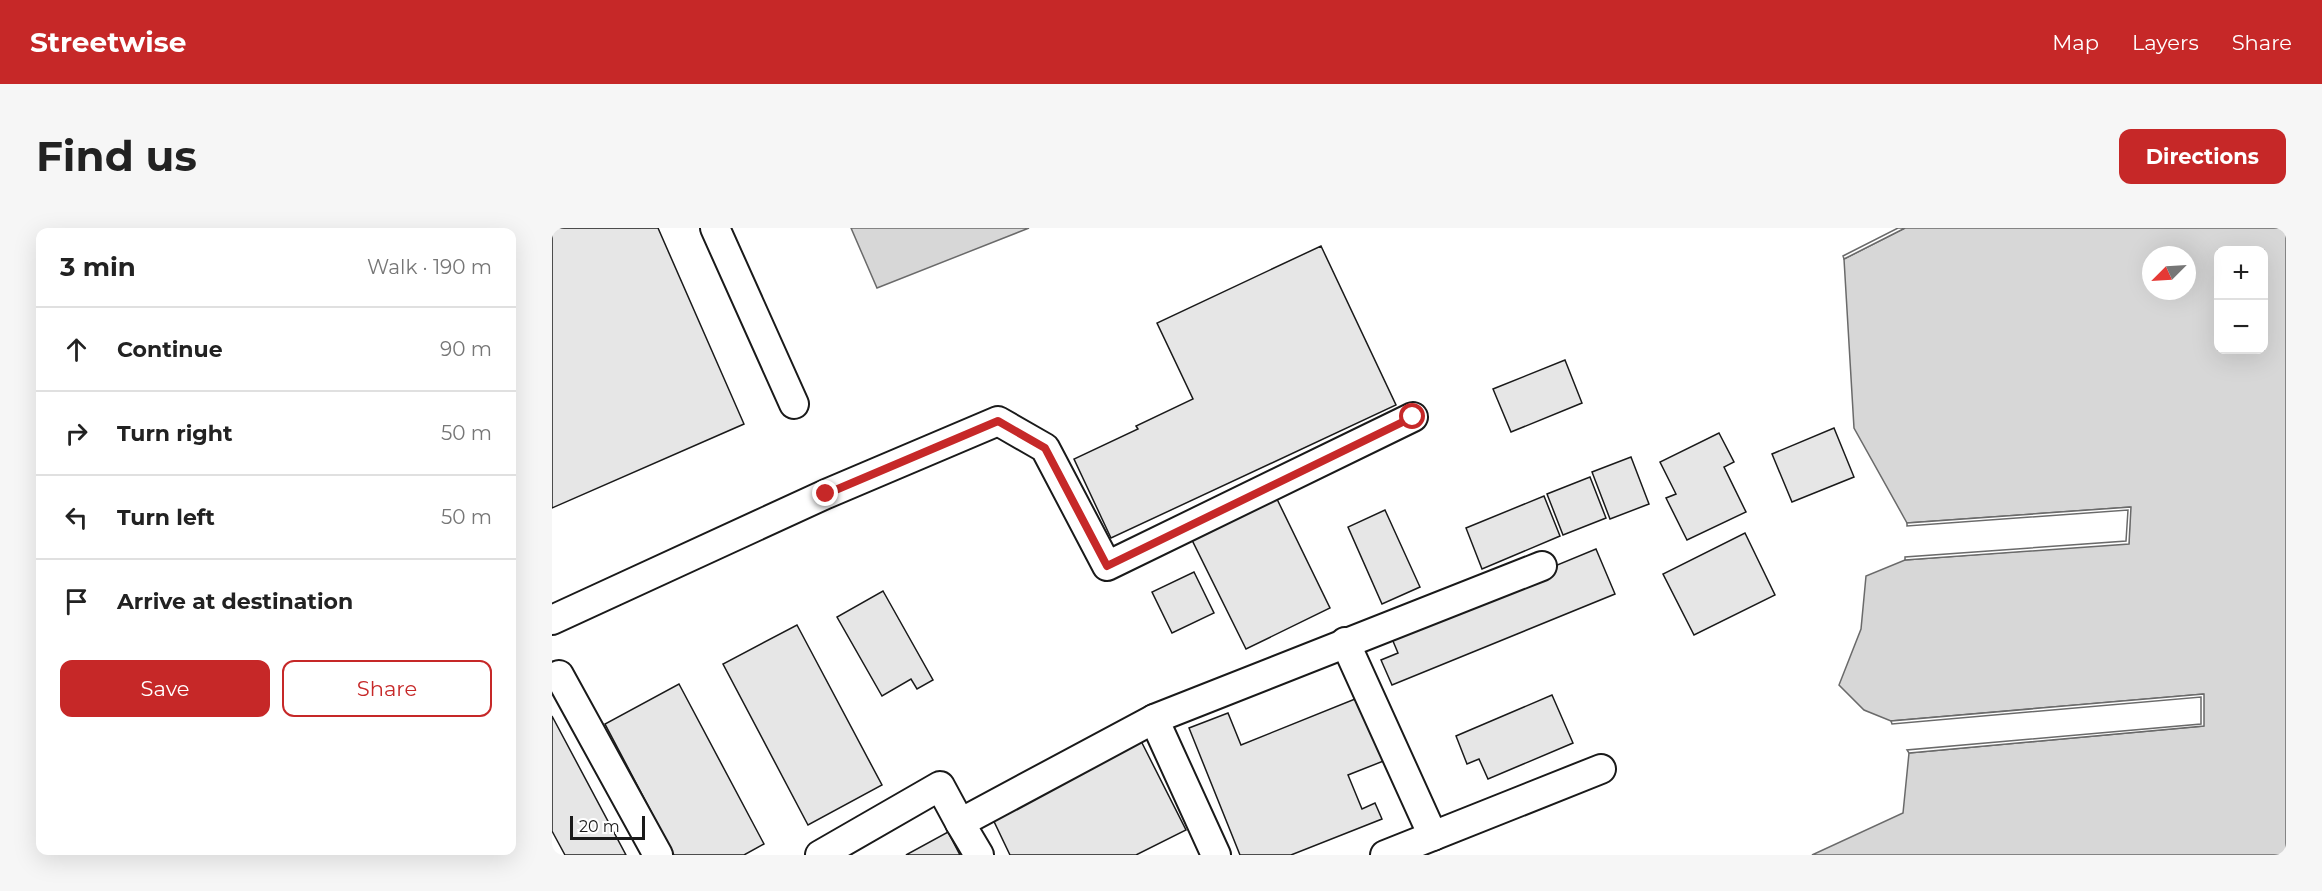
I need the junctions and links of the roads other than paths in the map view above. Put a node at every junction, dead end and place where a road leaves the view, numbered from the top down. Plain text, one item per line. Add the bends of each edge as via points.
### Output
1 (715, 228) edge
2 (794, 404) dead end
3 (1413, 417) dead end
4 (1542, 566) dead end
5 (552, 620) edge
6 (1345, 642) junction
7 (559, 675) dead end
8 (1154, 719) junction
9 (1601, 769) dead end
10 (960, 823) junction
11 (1434, 836) junction
12 (658, 855) edge
13 (820, 855) edge
14 (979, 855) edge
15 (1216, 855) edge
16 (1385, 855) edge

1 - 2 lane
3 - 5 lane via 1107,566 1045,448 998,421 826,494
4 - 6 lane
6 - 8 lane
6 - 11 lane
7 - 12 lane
8 - 10 lane
8 - 15 lane
9 - 11 lane
10 - 13 lane via 940,786
10 - 14 lane
11 - 16 lane

